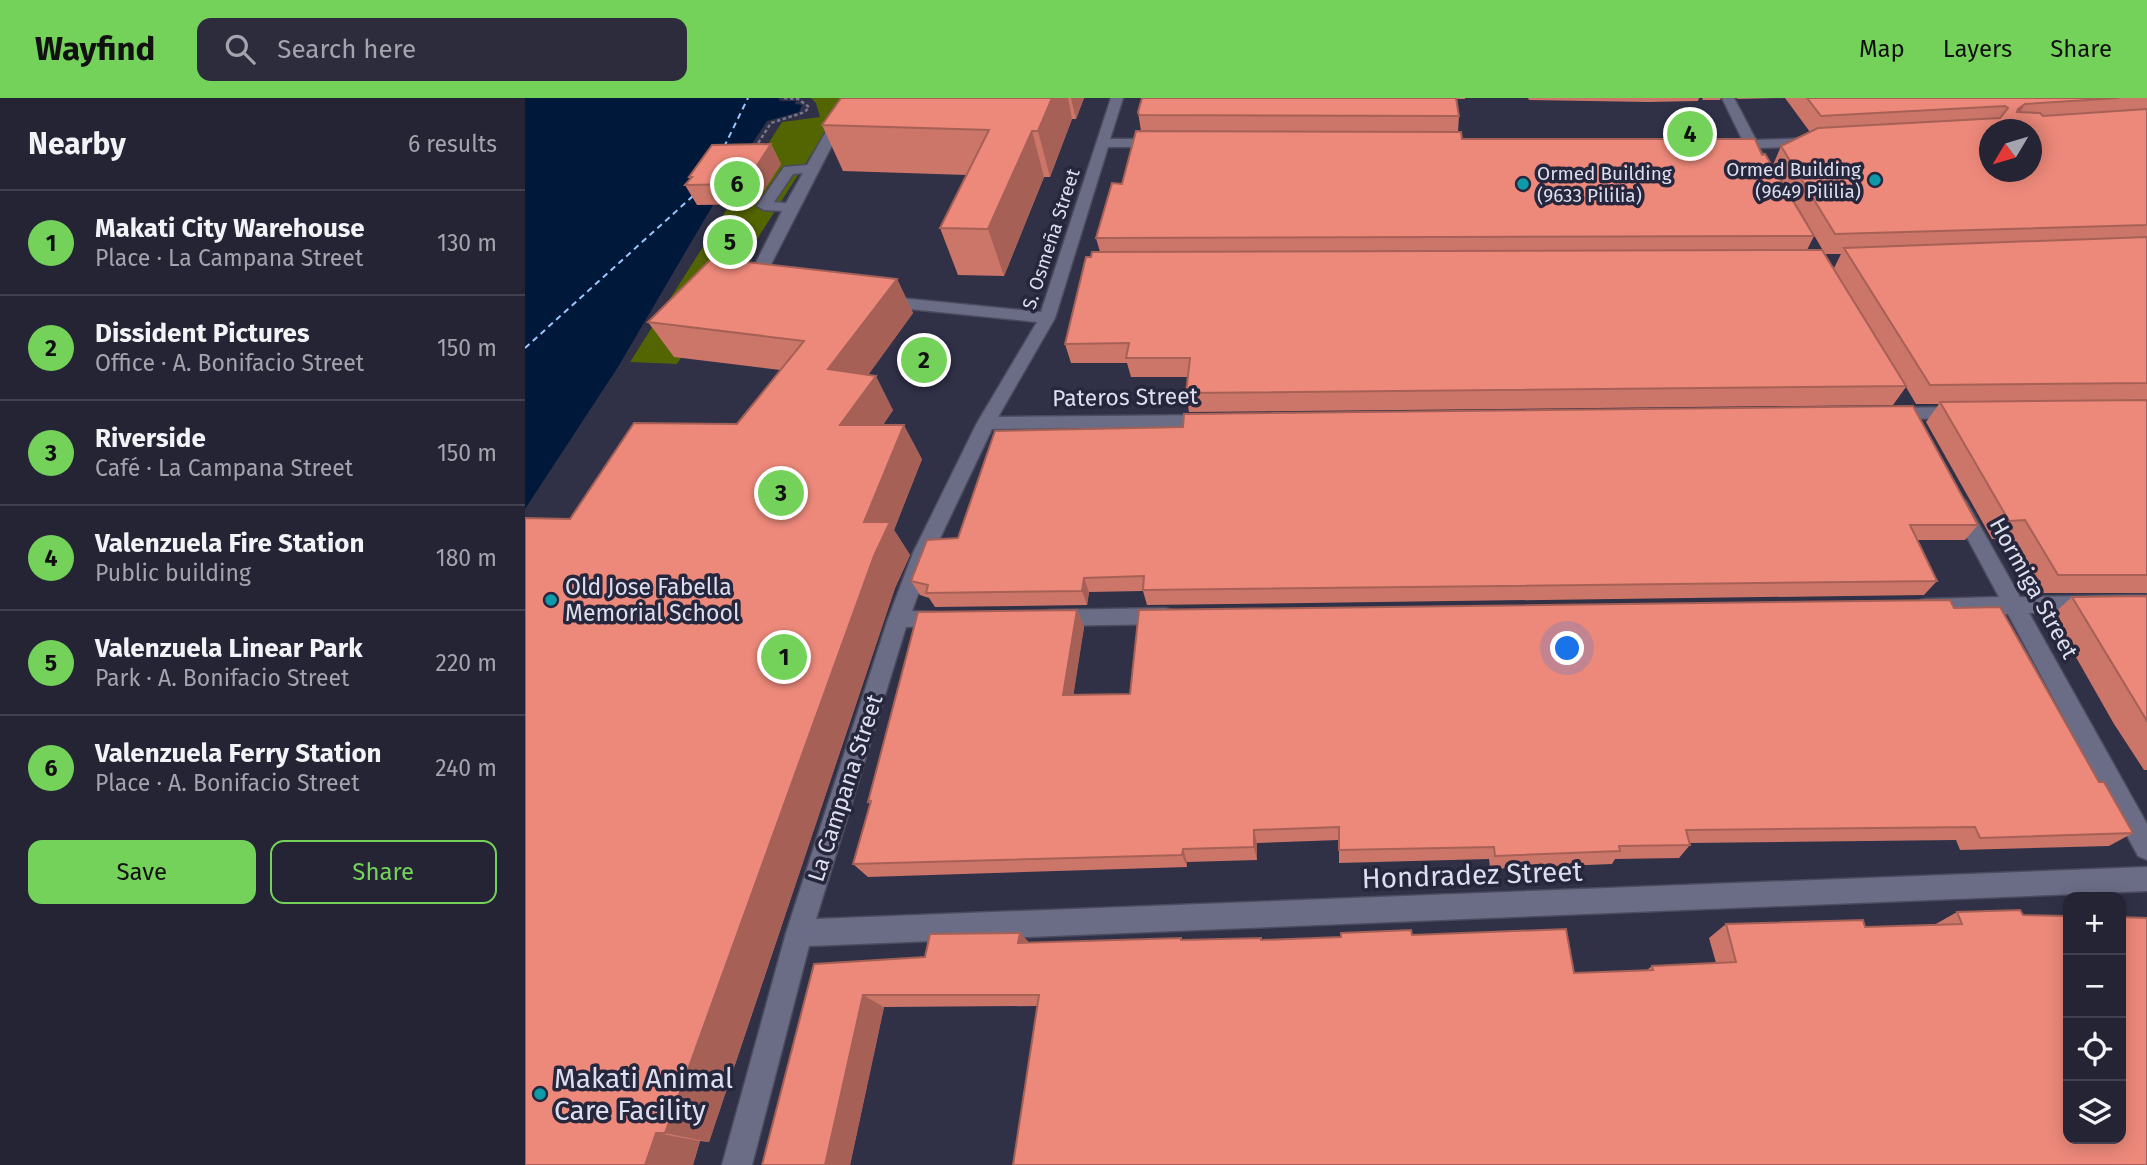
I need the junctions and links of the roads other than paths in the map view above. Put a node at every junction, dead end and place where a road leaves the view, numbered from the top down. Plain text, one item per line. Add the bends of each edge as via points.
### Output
1 (1117, 98) edge
2 (1728, 98) edge
3 (843, 113) edge
4 (1831, 141) edge
5 (1102, 143) junction
6 (1183, 144) edge
7 (1711, 145) edge
8 (1751, 145) junction
9 (812, 169) junction
10 (1765, 169) edge
11 (791, 207) junction
12 (1064, 265) junction
13 (1085, 265) edge
14 (780, 290) edge
15 (863, 299) edge
16 (1047, 318) junction
17 (1898, 392) edge
18 (1908, 413) junction
19 (1974, 413) edge
20 (1866, 414) edge
21 (1224, 421) edge
22 (986, 423) junction
23 (1921, 438) edge
24 (1948, 486) edge
25 (2147, 603) edge
26 (2015, 606) junction
27 (1903, 608) edge
28 (1191, 616) edge
29 (1024, 618) edge
30 (968, 619) edge
31 (898, 620) junction
32 (2147, 848) edge
33 (2147, 879) edge
34 (799, 933) junction
35 (737, 1165) edge

1 - 5 street, S. Osmeña Street
2 - 8 street
3 - 9 street
4 - 8 street
5 - 6 street
5 - 12 street, S. Osmeña Street
7 - 8 street
8 - 10 street
9 - 11 street
9 - 11 street via 789,170 764,206
11 - 14 street via 757,276 757,284
12 - 13 street
12 - 16 street, S. Osmeña Street
15 - 16 street
16 - 22 street, S. Osmeña Street
17 - 18 street
18 - 19 street
18 - 20 street
18 - 23 street
21 - 22 street, Pateros Street
22 - 31 street, La Campana Street via 923,553
24 - 26 street, Hormiga Street
25 - 26 street
26 - 27 street
26 - 32 street, Hormiga Street
28 - 29 street
30 - 31 street
31 - 34 street, La Campana Street
33 - 34 street, Hondradez Street
34 - 35 street, La Campana Street

